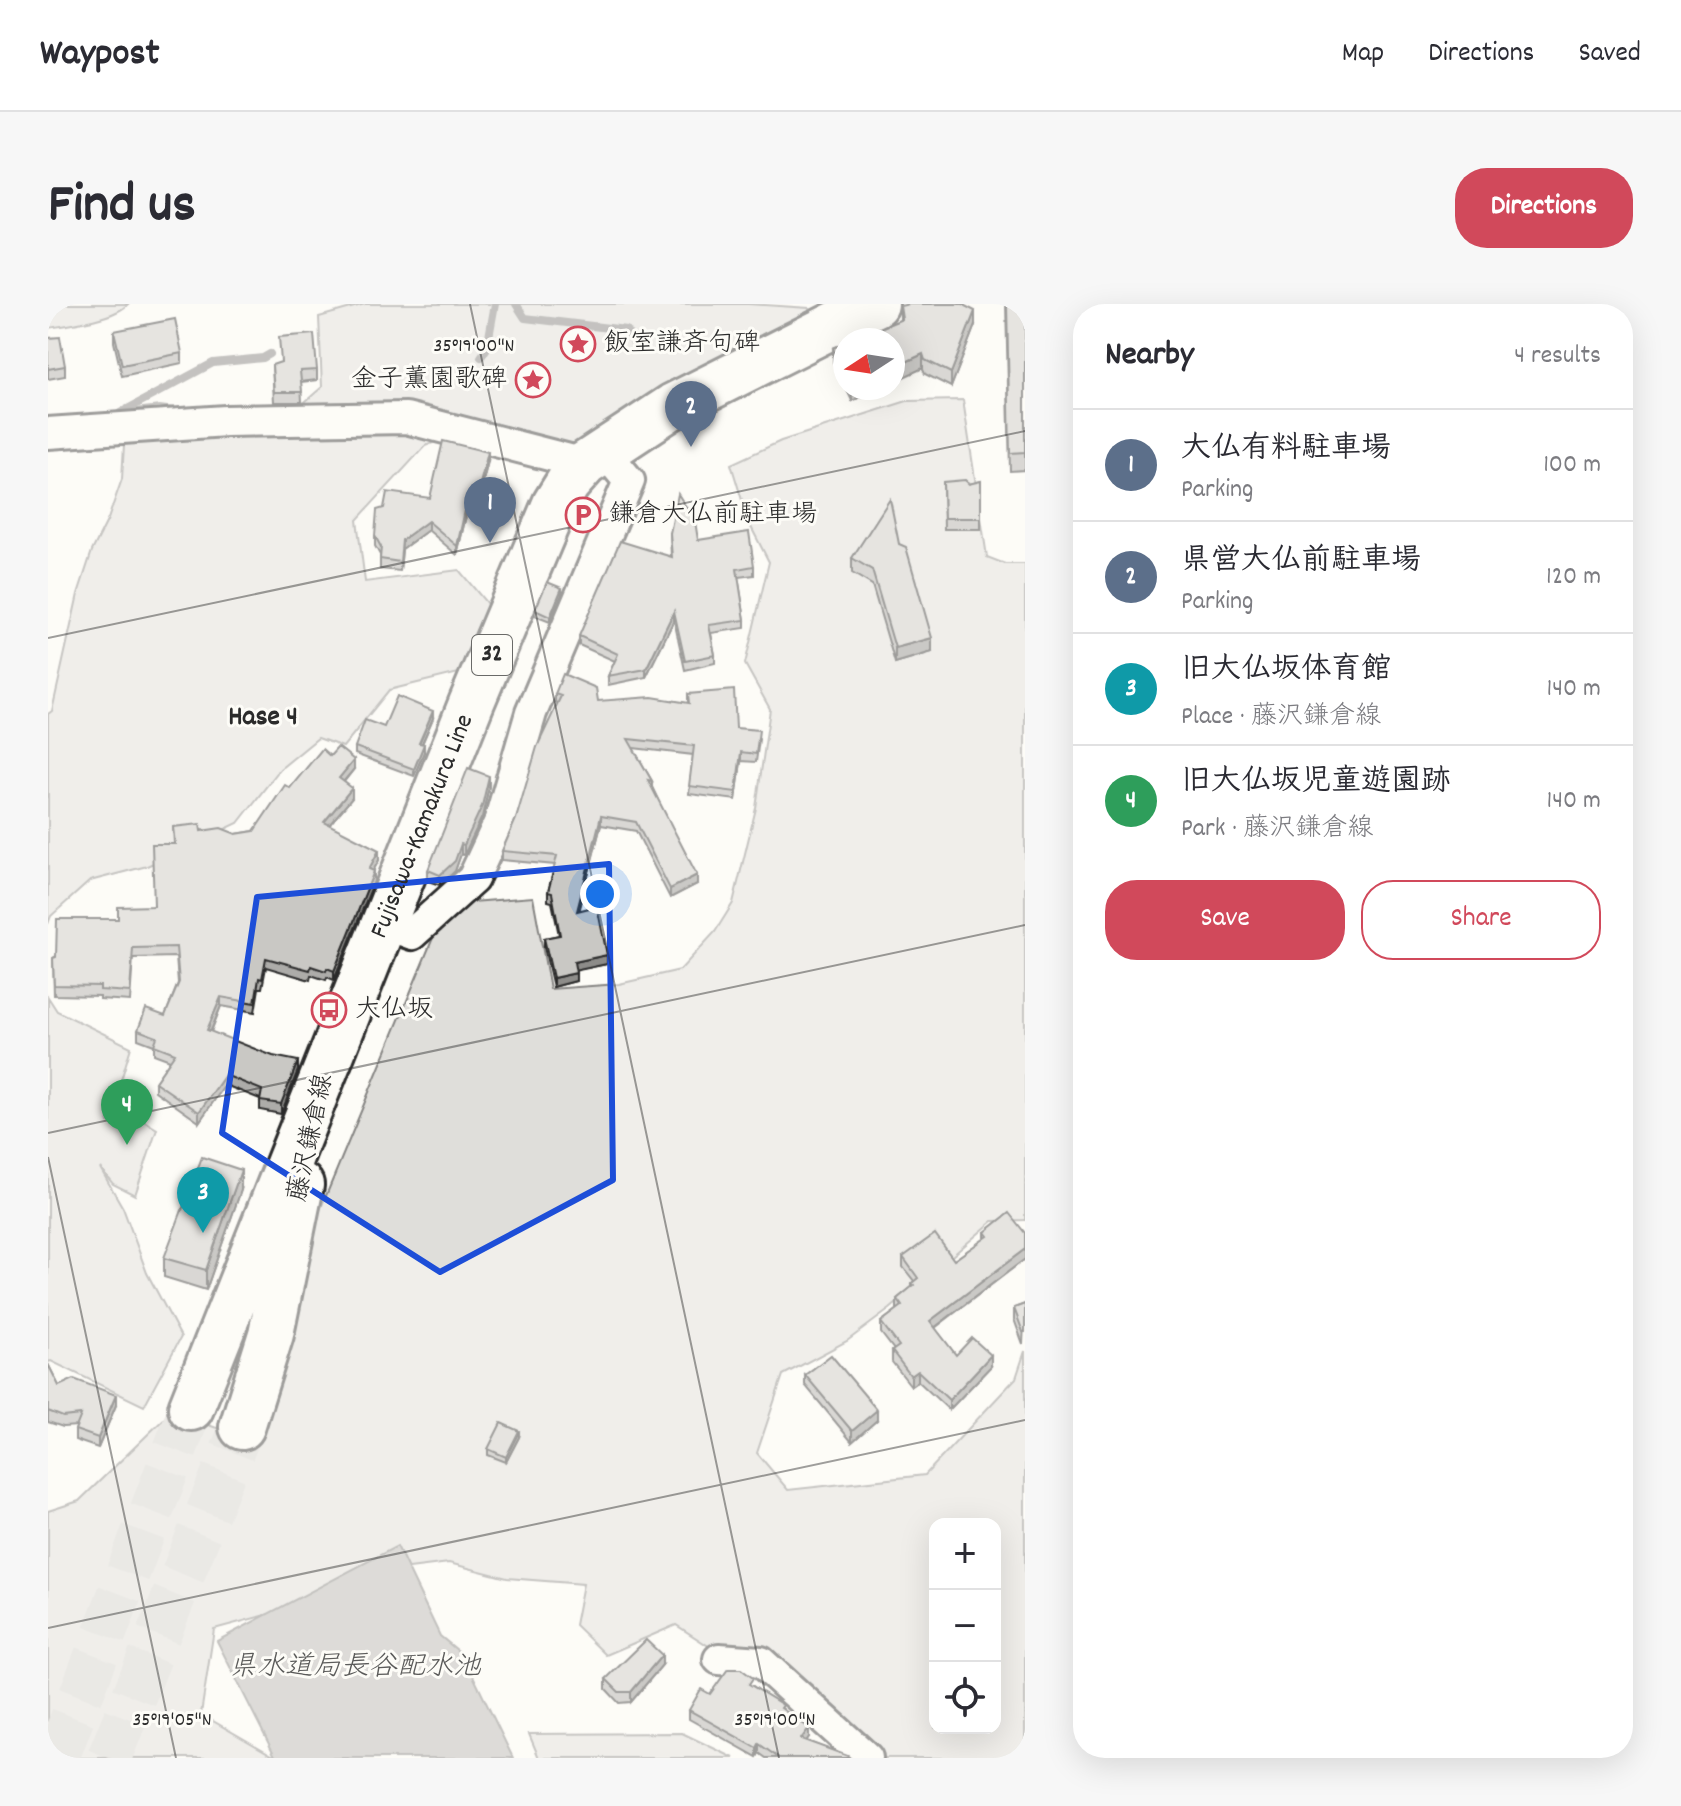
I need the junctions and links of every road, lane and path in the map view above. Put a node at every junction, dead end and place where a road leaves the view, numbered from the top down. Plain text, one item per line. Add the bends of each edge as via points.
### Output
1 (876, 304) edge
2 (48, 433) edge
3 (595, 458) junction
4 (385, 924) junction
5 (329, 1062) junction
6 (191, 1408) tunnel mouth
7 (242, 1427) tunnel mouth
8 (719, 1659) dead end
9 (867, 1758) edge

1 - 3 main road, Fujisawa-Kamakura Line / 32 via 673,406
2 - 3 street via 226,421 406,418
3 - 4 main road, Fujisawa-Kamakura Line / 32 via 555,504
3 - 4 street via 629,481 531,713 499,823 473,879 412,934
4 - 5 main road, Fujisawa-Kamakura Line / 32
5 - 6 main road, 藤沢鎌倉線 / 32
5 - 7 main road, 藤沢鎌倉線 / 32 via 271,1334
8 - 9 street via 761,1662

